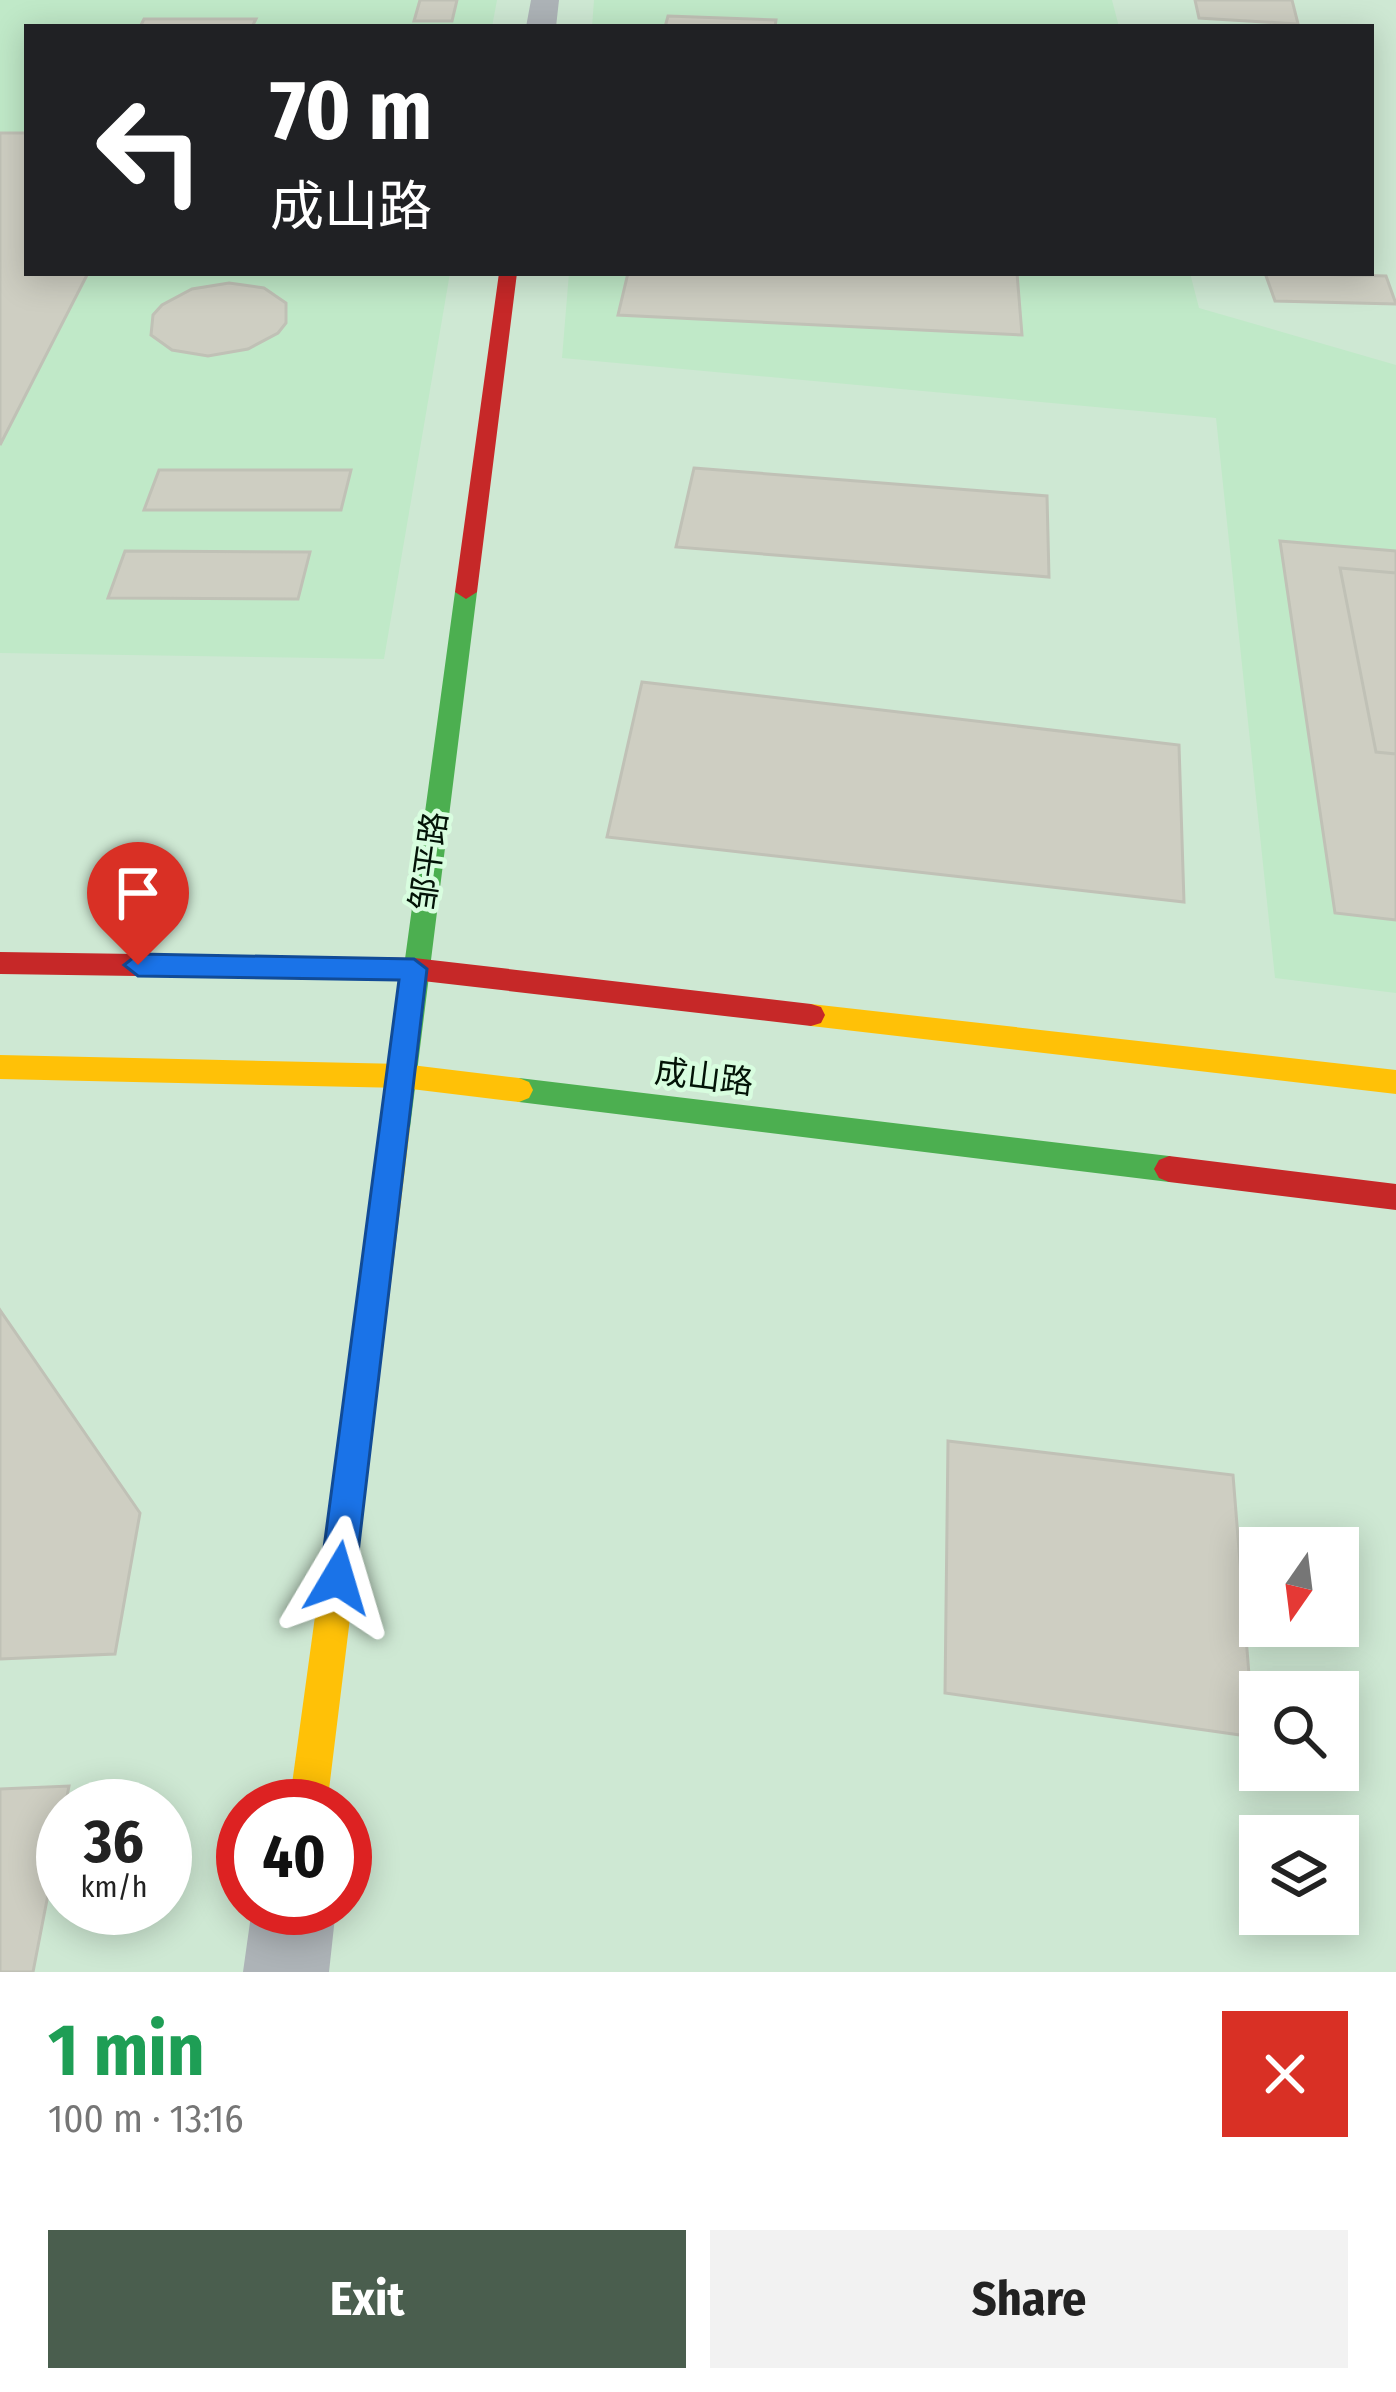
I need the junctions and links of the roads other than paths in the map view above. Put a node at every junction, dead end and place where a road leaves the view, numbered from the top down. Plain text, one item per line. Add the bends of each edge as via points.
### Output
1 (508, 276) edge
2 (0, 963) edge
3 (414, 969) junction
4 (0, 1067) edge
5 (404, 1076) junction
6 (1396, 1082) edge
7 (1396, 1197) edge
8 (312, 1779) edge
9 (291, 1935) edge
10 (286, 1972) edge

1 - 3 main road, 邹平路
2 - 3 main road
3 - 5 main road, 邹平路
3 - 6 main road
4 - 5 main road, 成山路
5 - 7 main road, 成山路
5 - 8 main road, 邹平路
9 - 10 street

